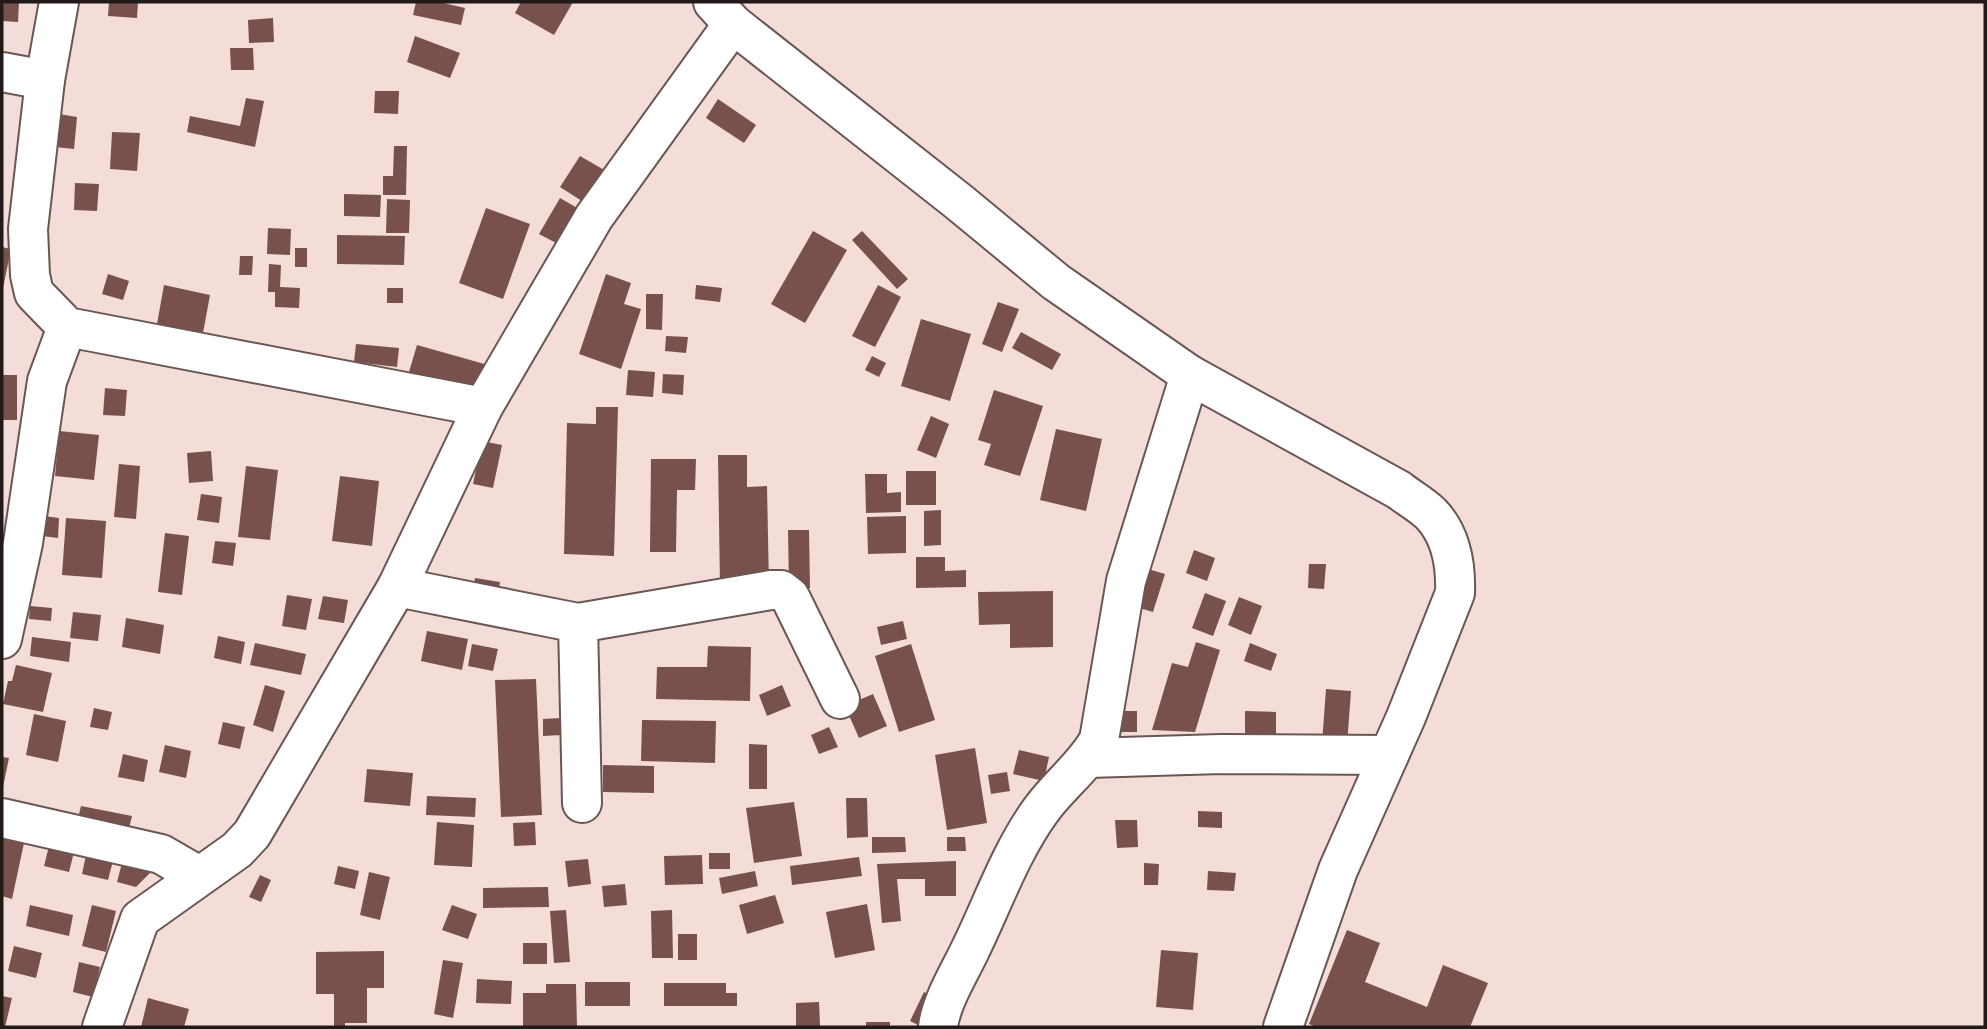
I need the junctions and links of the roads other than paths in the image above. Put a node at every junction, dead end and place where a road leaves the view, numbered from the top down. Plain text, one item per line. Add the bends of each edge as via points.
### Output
1 (59, 2) edge
2 (723, 13) edge
3 (2, 72) edge
4 (45, 80) junction
5 (67, 327) junction
6 (1190, 374) junction
7 (483, 407) junction
8 (13, 543) edge
9 (397, 587) junction
10 (578, 623) junction
11 (2, 639) edge
12 (840, 699) dead end
13 (1389, 755) junction
14 (1088, 758) junction
15 (582, 803) dead end
16 (2, 818) edge
17 (199, 876) junction
18 (102, 1027) edge
19 (938, 1027) edge
20 (1283, 1027) edge

1 - 4 street
2 - 6 street via 1056,282
2 - 7 street via 594,217
3 - 4 street
4 - 5 street via 29,209 30,275 34,293
5 - 7 street
5 - 8 street via 47,381
6 - 13 street via 1399,490 1431,513 1442,529 1456,572 1455,593
6 - 14 street via 1126,581 1103,723
7 - 9 street
8 - 11 street
9 - 10 street
9 - 17 street via 252,834
10 - 12 street via 781,590 790,597
10 - 15 street
13 - 14 street
13 - 20 street via 1338,870
14 - 19 street via 1041,810 1024,837
16 - 17 street via 161,854
17 - 18 street via 140,919

